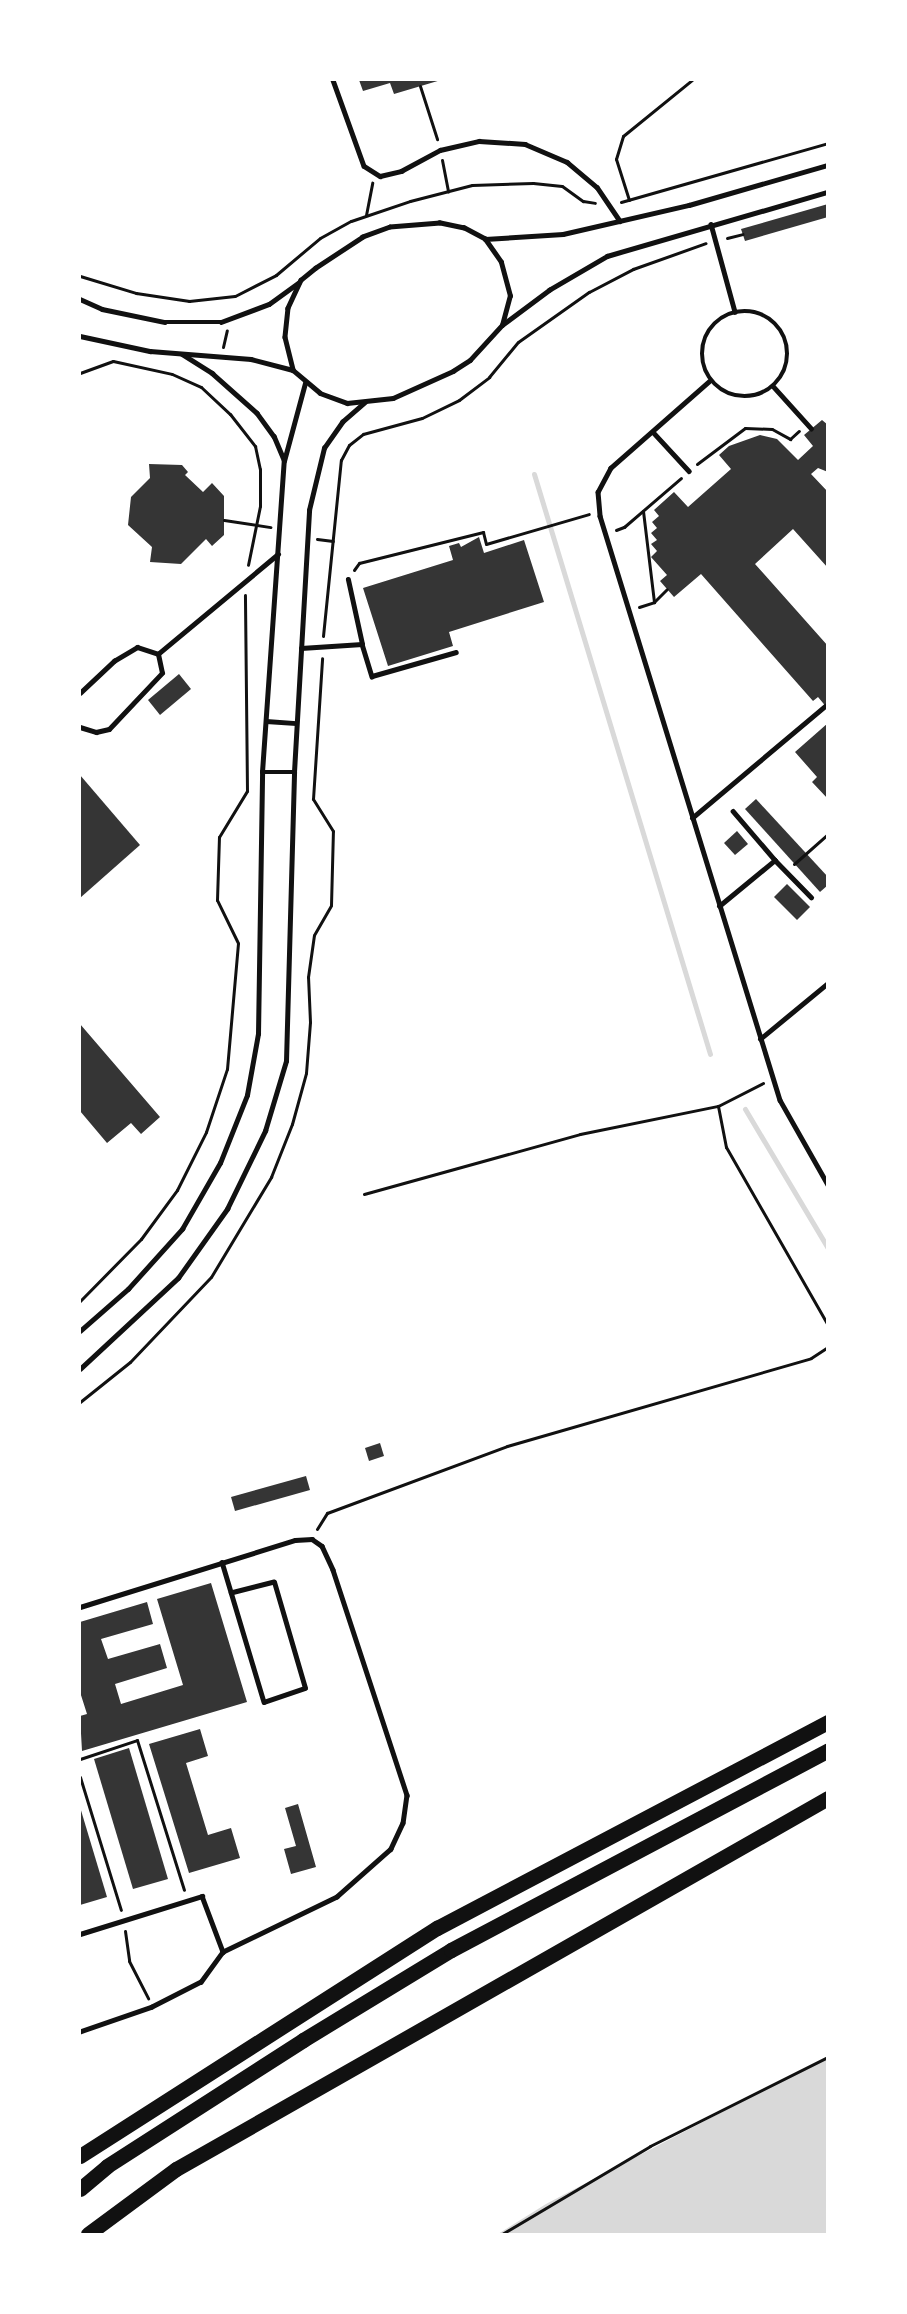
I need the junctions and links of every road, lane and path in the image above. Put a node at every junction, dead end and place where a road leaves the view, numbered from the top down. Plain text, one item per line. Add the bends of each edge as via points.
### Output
1 (333, 80) edge
2 (692, 80) edge
3 (828, 143) edge
4 (828, 165) edge
5 (374, 172) junction
6 (828, 192) edge
7 (629, 200) junction
8 (609, 205) junction
9 (366, 216) dead end
10 (620, 221) junction
11 (711, 224) junction
12 (743, 234) dead end
13 (485, 239) junction
14 (716, 241) junction
15 (302, 280) junction
16 (80, 299) edge
17 (735, 312) junction
18 (502, 325) junction
19 (80, 336) edge
20 (180, 352) junction
21 (293, 370) junction
22 (80, 373) edge
23 (710, 381) junction
24 (305, 383) junction
25 (772, 386) junction
26 (365, 402) junction
27 (809, 426) joint
28 (653, 432) junction
29 (284, 461) junction
30 (689, 471) junction
31 (643, 511) junction
32 (600, 512) junction
33 (606, 533) junction
34 (278, 554) junction
35 (348, 580) joint
36 (245, 581) junction
37 (668, 590) dead end
38 (654, 602) junction
39 (629, 611) junction
40 (362, 644) junction
41 (322, 647) junction
42 (301, 648) junction
43 (456, 652) dead end
44 (158, 654) junction
45 (80, 693) edge
46 (825, 706) dead end
47 (266, 721) junction
48 (296, 723) junction
49 (80, 727) edge
50 (262, 772) junction
51 (294, 772) junction
52 (733, 811) dead end
53 (692, 818) junction
54 (828, 834) edge
55 (775, 860) junction
56 (786, 871) junction
57 (811, 897) dead end
58 (719, 906) junction
59 (828, 983) edge
60 (760, 1039) junction
61 (772, 1077) junction
62 (718, 1106) junction
63 (828, 1185) edge
64 (364, 1194) dead end
65 (80, 1300) edge
66 (828, 1325) edge
67 (80, 1331) edge
68 (828, 1347) edge
69 (80, 1369) edge
70 (80, 1402) edge
71 (312, 1539) junction
72 (222, 1562) junction
73 (231, 1593) junction
74 (80, 1607) edge
75 (828, 1722) edge
76 (828, 1750) edge
77 (80, 1759) edge
78 (80, 1777) edge
79 (828, 1798) edge
80 (187, 1901) junction
81 (124, 1920) junction
82 (80, 1934) edge
83 (223, 1952) junction
84 (152, 2007) junction
85 (80, 2032) edge
86 (828, 2057) edge
87 (80, 2156) edge
88 (80, 2189) edge
89 (88, 2235) edge
90 (502, 2235) edge

1 - 5 lane via 353,142 364,166
2 - 7 path via 623,136 616,159
3 - 7 path
4 - 10 lane
5 - 8 lane via 380,176 401,171 440,150 479,141 525,144 567,162 597,187
5 - 9 path
6 - 11 lane
7 - 8 path
8 - 10 lane
10 - 13 lane via 563,234
11 - 14 lane
11 - 18 lane via 607,256 549,290
12 - 14 path
13 - 15 lane via 464,228 440,223 390,227 363,237
13 - 18 lane via 501,262 510,296
14 - 17 lane
14 - 41 path via 633,269 589,292 518,342 489,377 459,400 422,418 363,434 349,445 341,460
15 - 16 lane via 269,304 221,322 165,321 102,309
15 - 21 lane via 285,322
17 - 23 lane via 713,323 703,341 702,362
17 - 25 lane via 752,311 771,319 784,336 788,356 782,376
18 - 26 lane via 470,360 453,371 423,387
19 - 20 lane via 150,351
20 - 21 lane via 251,359
20 - 29 lane via 212,373 257,412 274,436
21 - 24 lane
22 - 36 path via 113,362 172,374 201,387 230,414 255,446 260,469 260,507
23 - 25 lane via 727,394 748,397
23 - 28 lane
24 - 26 lane via 347,403
24 - 29 lane
25 - 27 lane
26 - 42 lane via 342,422 324,448 309,510
27 - 30 path via 790,439 772,429 746,428 732,434
28 - 30 lane
28 - 32 lane via 611,468 598,492
29 - 34 lane
30 - 31 path
31 - 33 path via 624,527
31 - 38 path
32 - 33 lane
32 - 35 path via 486,544 483,532 359,563
33 - 39 lane
34 - 36 lane
34 - 47 lane
35 - 40 lane
36 - 44 lane
36 - 65 path via 247,791 219,837 217,900 238,944 227,1069 206,1132 177,1190 141,1239
37 - 38 path
38 - 39 path
39 - 53 lane
40 - 41 lane
40 - 43 lane via 372,676
41 - 42 lane
41 - 70 path via 313,799 333,831 331,905 314,935 308,976 306,1073 292,1124 272,1177 211,1277 130,1362
42 - 48 lane
44 - 45 lane via 137,647 114,661
44 - 49 lane via 162,673 117,721 96,732
46 - 53 lane
47 - 48 lane
47 - 50 lane
48 - 51 lane
50 - 51 lane
50 - 67 lane via 258,1034 247,1095 220,1163 182,1229 128,1289
51 - 69 lane via 286,1061 265,1131 227,1209 178,1278
52 - 55 lane
53 - 58 lane
54 - 56 path
55 - 56 lane
55 - 58 lane
56 - 57 lane
58 - 60 lane
59 - 60 lane
60 - 61 lane
61 - 62 path
61 - 63 lane via 780,1100
62 - 64 path via 580,1134
62 - 66 path via 726,1147
68 - 71 path via 811,1358 495,1450 327,1513
71 - 72 lane via 295,1540
71 - 83 lane via 322,1545 333,1570 407,1795 403,1823 391,1849 337,1897
72 - 73 lane
72 - 74 lane
73 - 73 lane via 264,1702 305,1688 274,1582
75 - 87 main road via 437,1928
76 - 88 main road via 451,1950 107,2166
77 - 80 path via 137,1740
78 - 81 path
79 - 89 main road via 176,2169
80 - 81 lane
80 - 83 lane via 202,1896
81 - 82 lane
81 - 84 path via 129,1960
83 - 84 lane via 201,1982
84 - 85 lane
86 - 90 path via 650,2146

